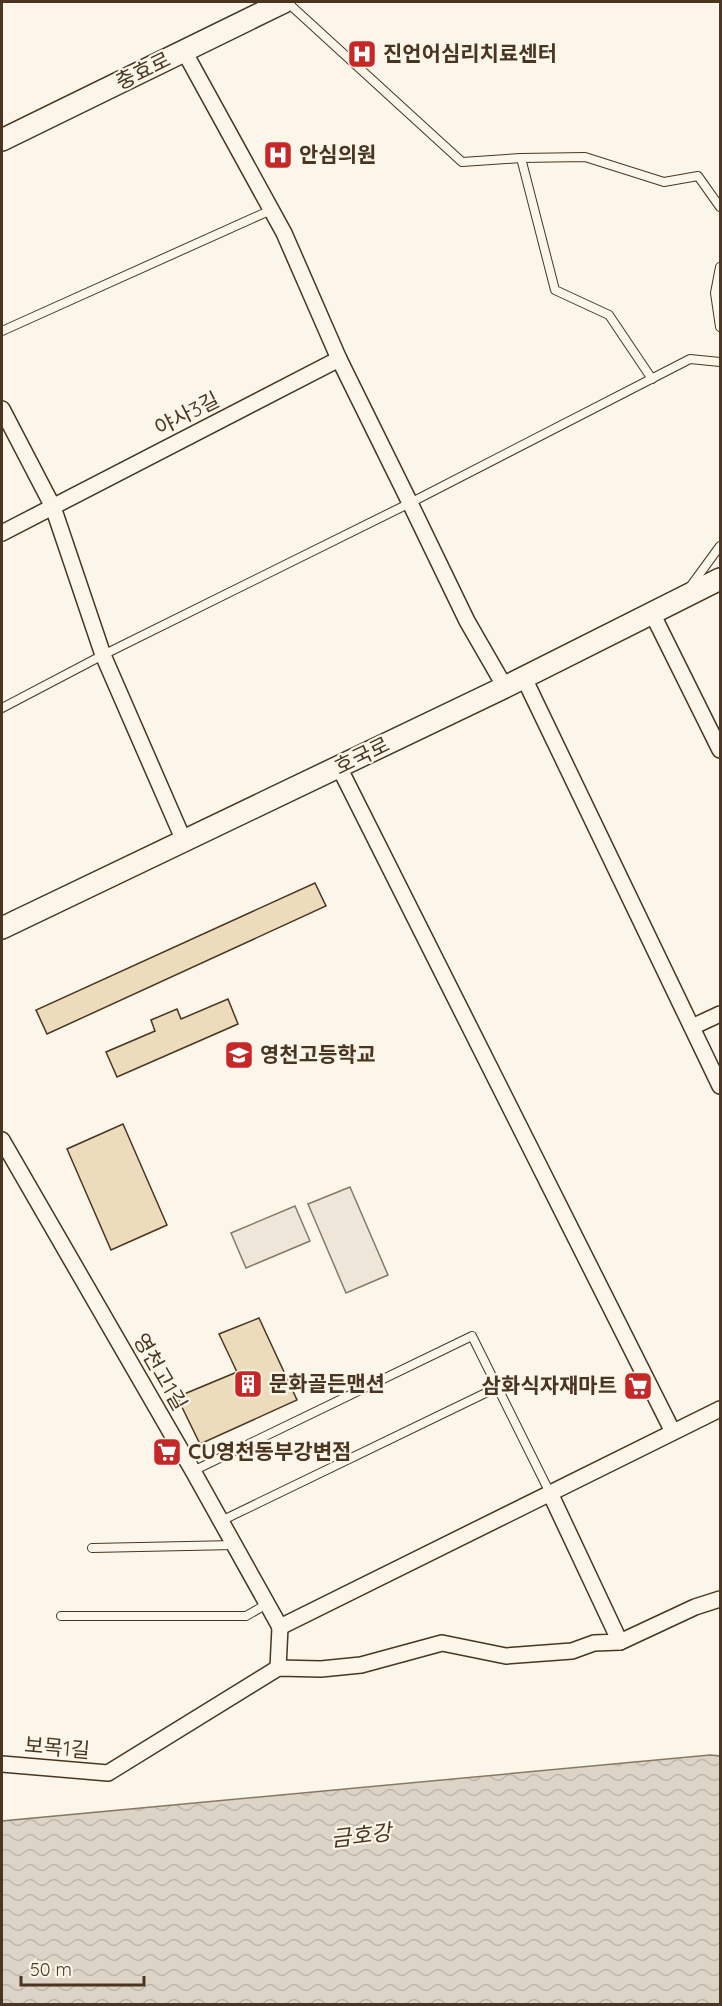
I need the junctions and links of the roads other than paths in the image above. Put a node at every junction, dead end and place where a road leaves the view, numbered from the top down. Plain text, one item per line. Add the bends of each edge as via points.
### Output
1 (286, 2) edge
2 (184, 51) junction
3 (2, 140) edge
4 (521, 158) junction
5 (720, 207) edge
6 (271, 210) junction
7 (720, 267) edge
8 (720, 327) edge
9 (2, 331) edge
10 (339, 359) junction
11 (720, 362) edge
12 (652, 379) junction
13 (2, 409) edge
14 (410, 503) junction
15 (53, 507) junction
16 (2, 533) edge
17 (720, 546) edge
18 (720, 579) edge
19 (682, 598) junction
20 (652, 613) junction
21 (103, 655) junction
22 (514, 682) junction
23 (2, 708) edge
24 (720, 750) edge
25 (339, 767) junction
26 (184, 841) junction
27 (2, 928) edge
28 (720, 1014) edge
29 (692, 1027) junction
30 (720, 1086) edge
31 (2, 1140) edge
32 (498, 1388) junction
33 (720, 1409) edge
34 (673, 1432) junction
35 (193, 1471) junction
36 (550, 1493) junction
37 (221, 1521) junction
38 (234, 1545) junction
39 (92, 1548) dead end
40 (720, 1599) edge
41 (267, 1604) junction
42 (61, 1616) dead end
43 (280, 1627) junction
44 (620, 1642) junction
45 (278, 1668) junction
46 (2, 1764) edge

1 - 2 main road, 충효로
1 - 4 lane via 462,162
2 - 3 main road, 충효로
2 - 6 street
4 - 5 lane via 585,157 664,182 698,176
4 - 12 lane via 555,290 609,315
6 - 9 lane
6 - 10 street
7 - 8 lane via 716,293
10 - 14 street
10 - 15 street, 야사3길
11 - 12 lane via 690,359
12 - 14 lane
13 - 15 street
14 - 21 lane
14 - 22 street via 467,621
15 - 16 street, 야사3길
15 - 21 street
17 - 19 lane
18 - 19 main road, 호국로
19 - 20 main road, 호국로
20 - 22 main road, 호국로
20 - 24 street
21 - 23 lane
21 - 26 street
22 - 25 main road, 호국로
22 - 29 street
25 - 26 main road, 호국로
25 - 34 street
26 - 27 main road, 호국로
28 - 29 street
29 - 30 street
31 - 35 street, 영천고1길
32 - 35 lane via 472,1336
32 - 36 lane
32 - 37 lane
33 - 34 street
34 - 36 street
35 - 37 street, 영천고1길
36 - 43 street
36 - 44 street
37 - 38 street, 영천고1길
38 - 39 lane
38 - 41 street, 영천고1길
40 - 44 street
41 - 42 lane via 246,1616
41 - 43 street, 영천고1길
43 - 45 street
44 - 45 street via 594,1643 572,1651 506,1656 442,1643 361,1665 321,1670
45 - 46 street, 보목1길 via 108,1773

